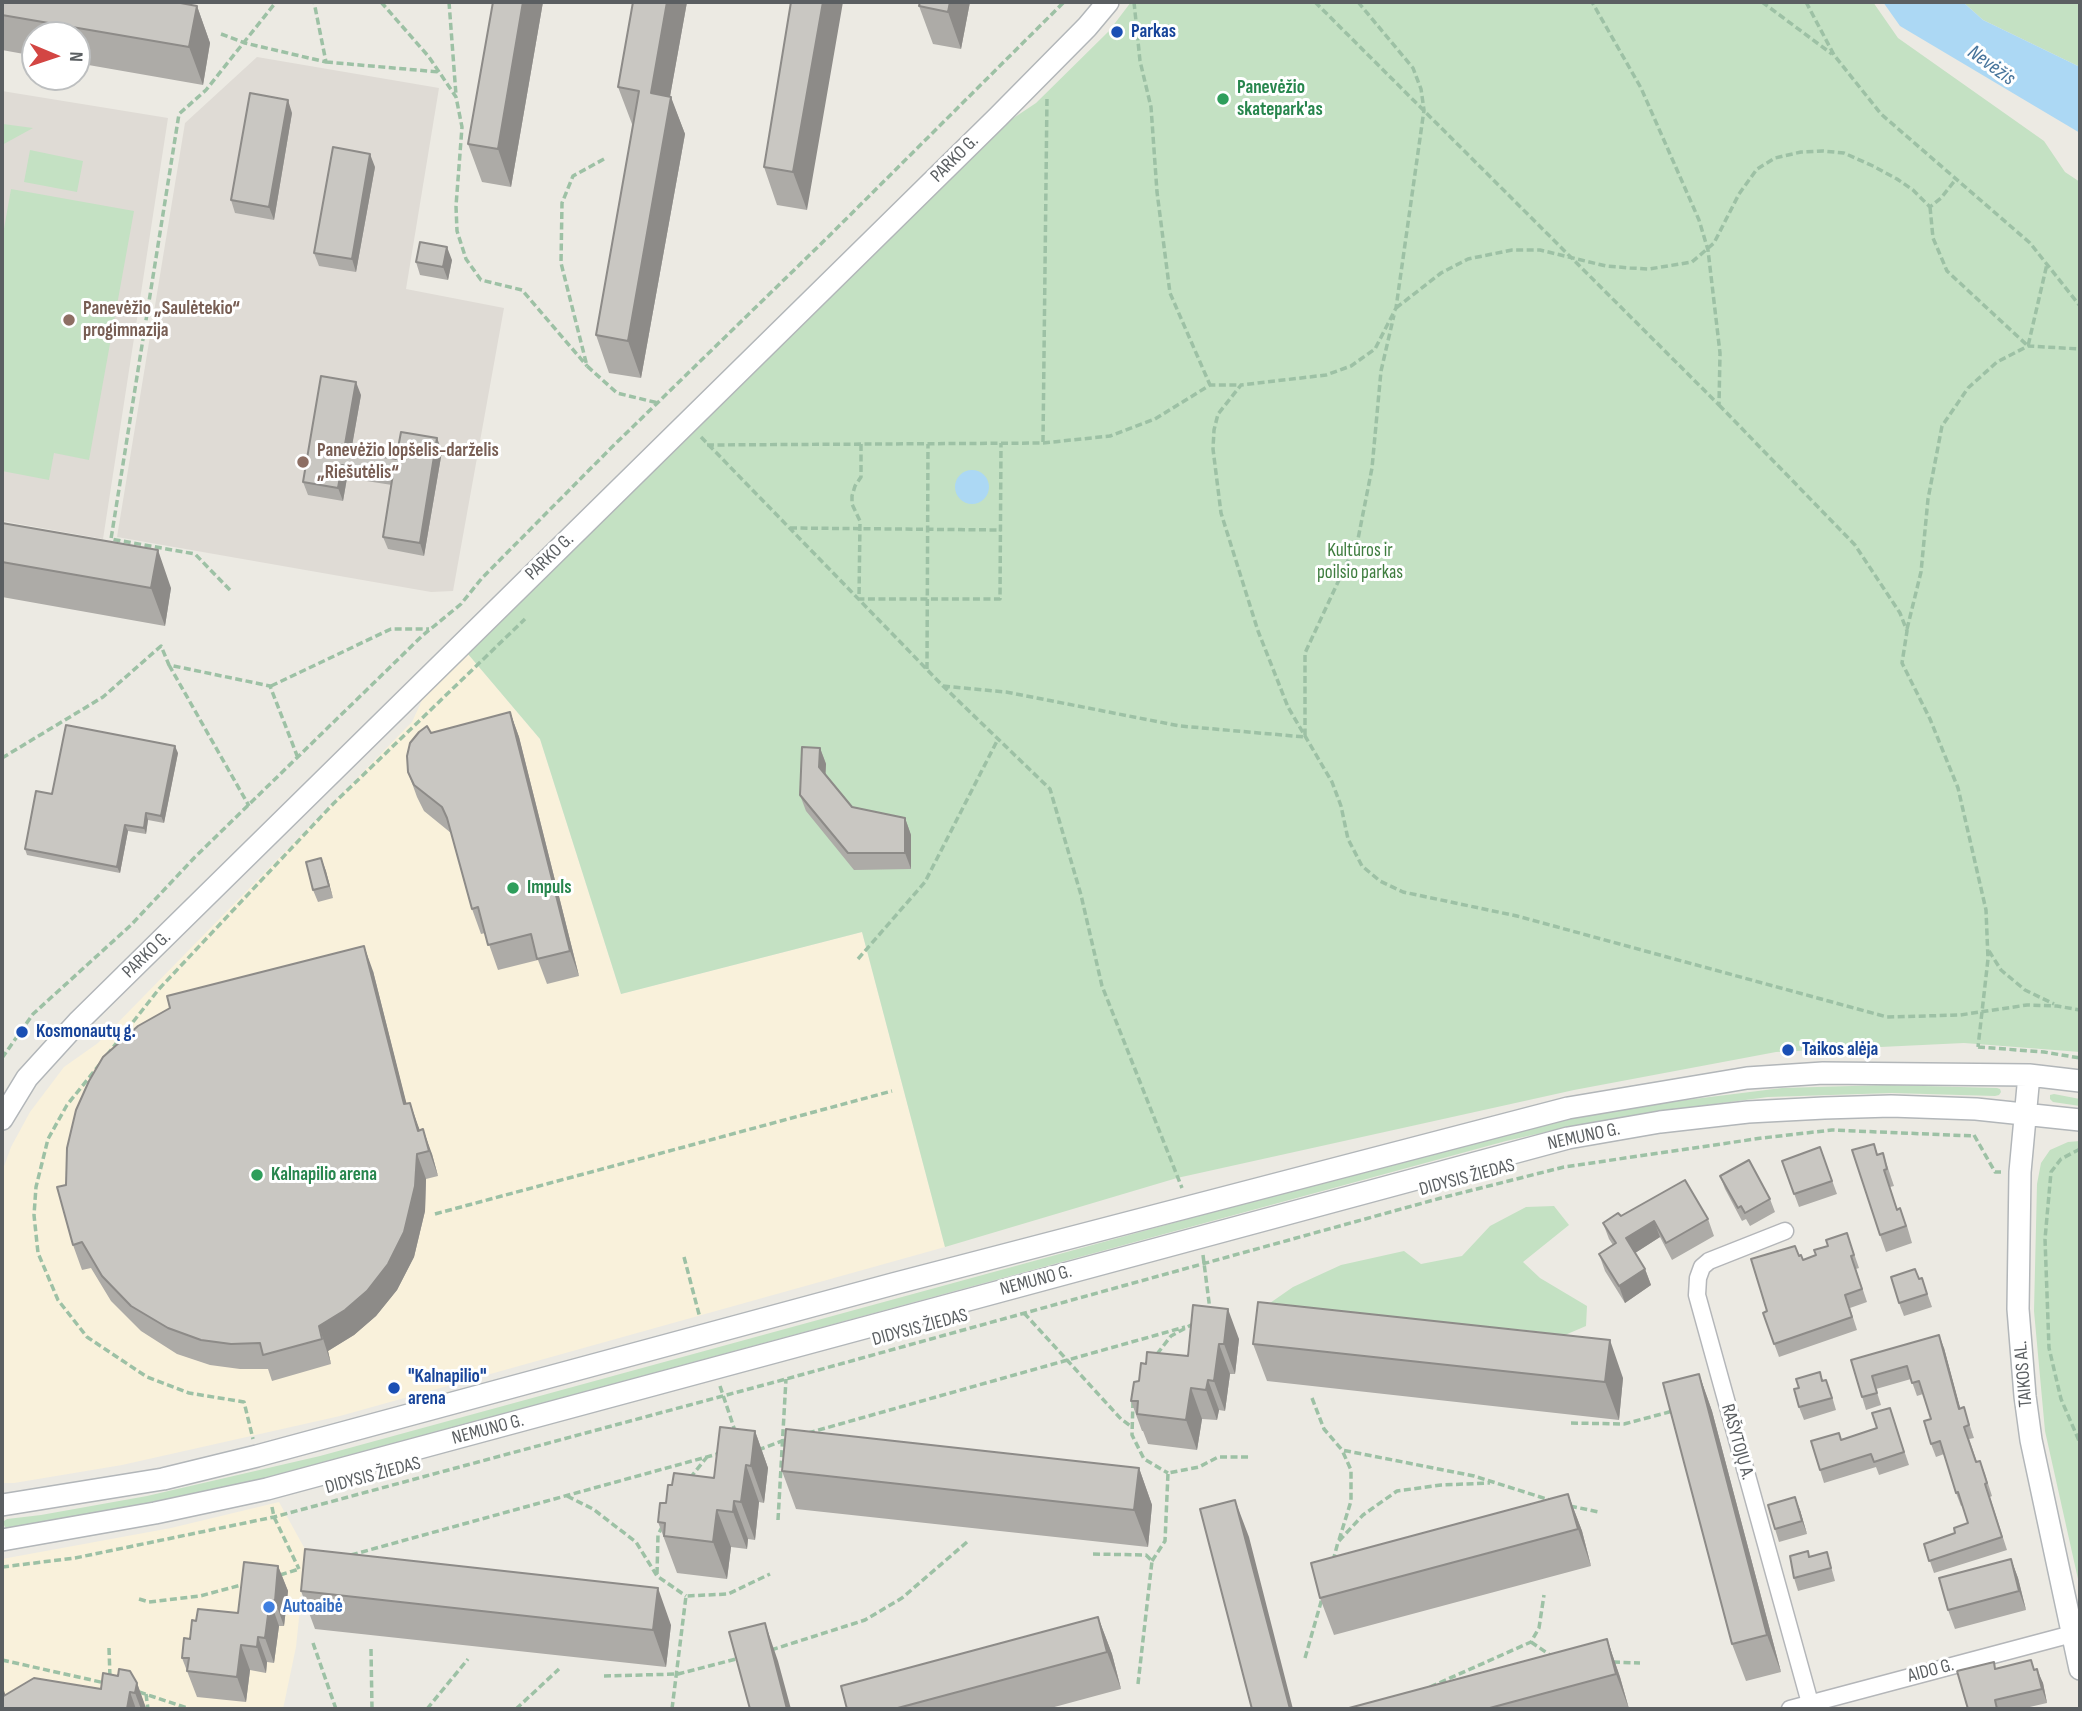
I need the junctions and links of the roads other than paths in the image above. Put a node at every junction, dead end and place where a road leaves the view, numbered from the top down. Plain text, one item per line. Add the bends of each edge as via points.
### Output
1 (1108, 2) edge
2 (2029, 1074) junction
3 (2080, 1081) edge
4 (2025, 1113) junction
5 (2, 1119) edge
6 (2080, 1119) edge
7 (1785, 1231) dead end
8 (2, 1493) edge
9 (31, 1501) junction
10 (2, 1505) edge
11 (2, 1540) edge
12 (2072, 1634) junction
13 (2080, 1669) edge
14 (1810, 1703) junction
15 (1790, 1709) edge

1 - 5 main road, PARKO G. via 78,1023 27,1078
2 - 3 main road, NEMUNO G.
2 - 4 main road, TAIKOS AL.
2 - 9 main road, NEMUNO G. via 1859,1072 1747,1078 1568,1108 853,1294 257,1457 163,1479
4 - 6 main road, NEMUNO G.
4 - 11 main road, NEMUNO G. via 1864,1107 1748,1112 1567,1138 267,1489
4 - 12 main road, TAIKOS AL. via 2018,1309 2025,1396
7 - 14 street, RAŠYTOJŲ A. via 1709,1261 1698,1278 1697,1295
8 - 9 main road
9 - 10 main road, NEMUNO G.
12 - 13 main road, TAIKOS AL.
12 - 14 street, AIDO G.
14 - 15 street, AIDO G.

